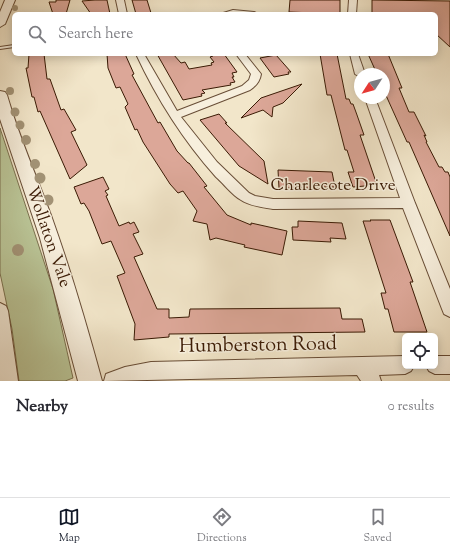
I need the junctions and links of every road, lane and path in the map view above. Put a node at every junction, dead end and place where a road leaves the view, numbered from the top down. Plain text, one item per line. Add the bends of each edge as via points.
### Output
1 (120, 0) edge
2 (353, 0) edge
3 (6, 2) edge
4 (123, 12) edge
5 (352, 12) edge
6 (0, 24) edge
7 (12, 46) edge
8 (0, 48) edge
9 (141, 56) edge
10 (242, 56) edge
11 (355, 56) edge
12 (358, 68) edge
13 (0, 95) edge
14 (372, 104) edge
15 (175, 116) junction
16 (408, 203) junction
17 (450, 309) edge
18 (0, 311) edge
19 (402, 365) edge
20 (438, 365) edge
21 (450, 365) edge
22 (362, 366) junction
23 (9, 381) edge
24 (90, 381) edge
25 (113, 381) edge
26 (372, 381) edge

1 - 4 street
2 - 5 street
3 - 6 street
7 - 8 lane
9 - 15 street, Charlecote Drive
10 - 15 street via 256,74 252,83 246,88
11 - 12 street
13 - 24 street, Wollaton Vale via 68,295
14 - 16 street
15 - 16 street, Charlecote Drive via 236,189 252,200 273,204
16 - 17 street
18 - 23 street
19 - 22 street, Humberston Road
20 - 21 street
22 - 25 street, Humberston Road via 152,371
22 - 26 street

